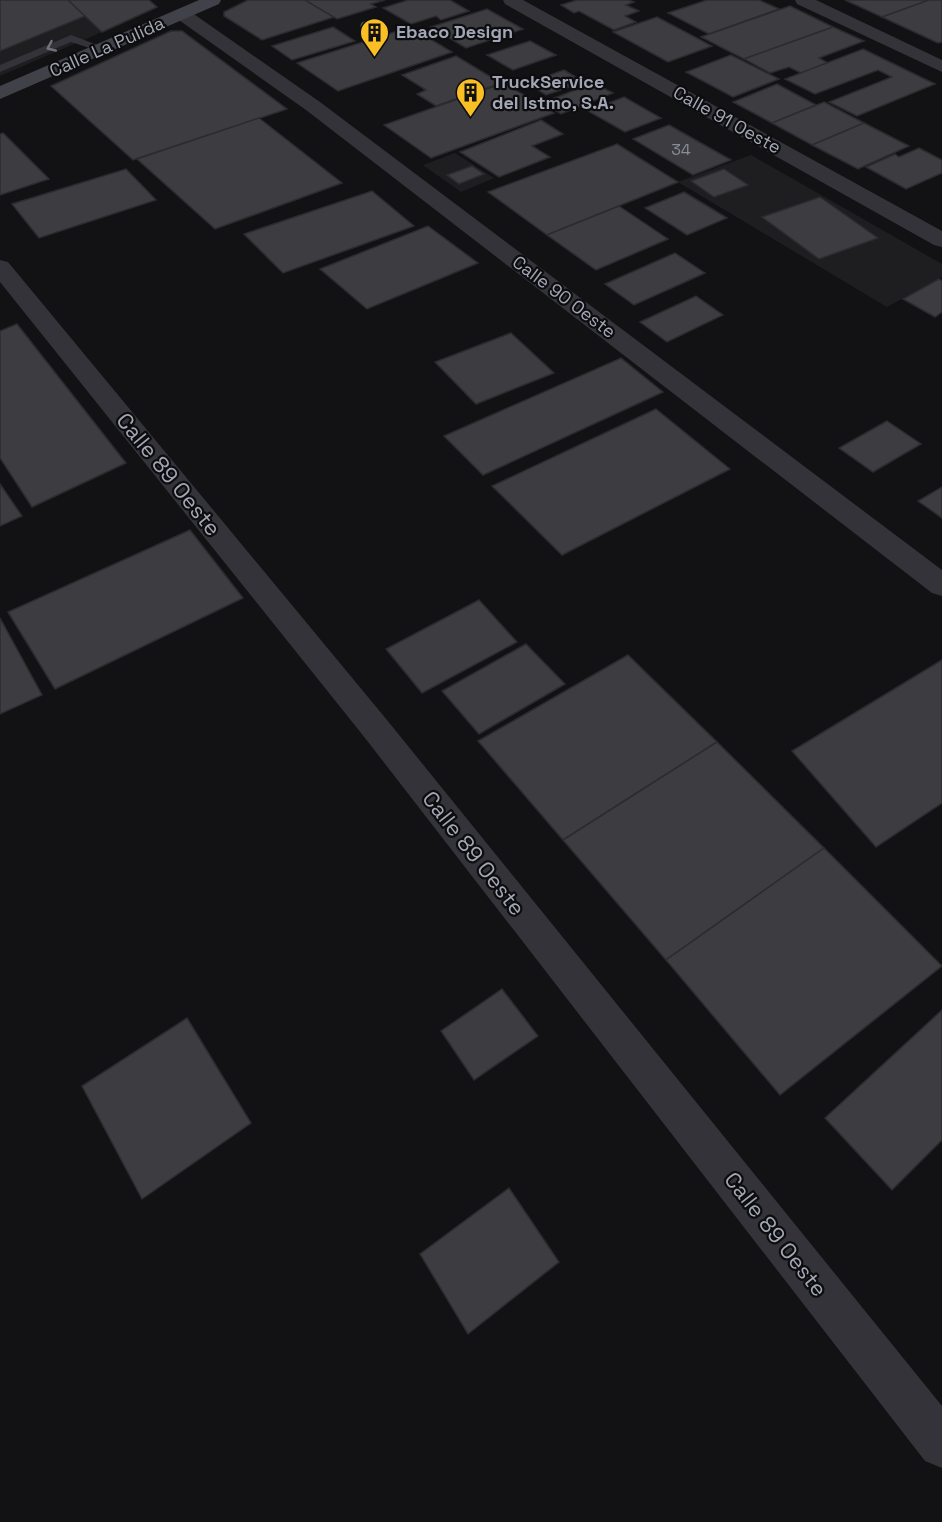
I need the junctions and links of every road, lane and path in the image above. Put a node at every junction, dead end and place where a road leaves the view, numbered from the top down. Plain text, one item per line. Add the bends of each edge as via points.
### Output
1 (213, 0) edge
2 (511, 0) edge
3 (804, 0) edge
4 (182, 14) junction
5 (102, 50) junction
6 (942, 67) edge
7 (0, 69) edge
8 (3, 85) edge
9 (942, 240) edge
10 (0, 267) edge
11 (942, 585) edge
12 (942, 1444) edge

1 - 4 main road, Calle La Pulida
2 - 9 street, Calle 91 Oeste
3 - 6 street
4 - 5 main road, Calle La Pulida
4 - 11 street, Calle 90 Oeste via 313,106
5 -> 7 lane via 71,38
5 - 8 main road, Calle La Pulida
10 - 12 street, Calle 89 Oeste via 384,739

